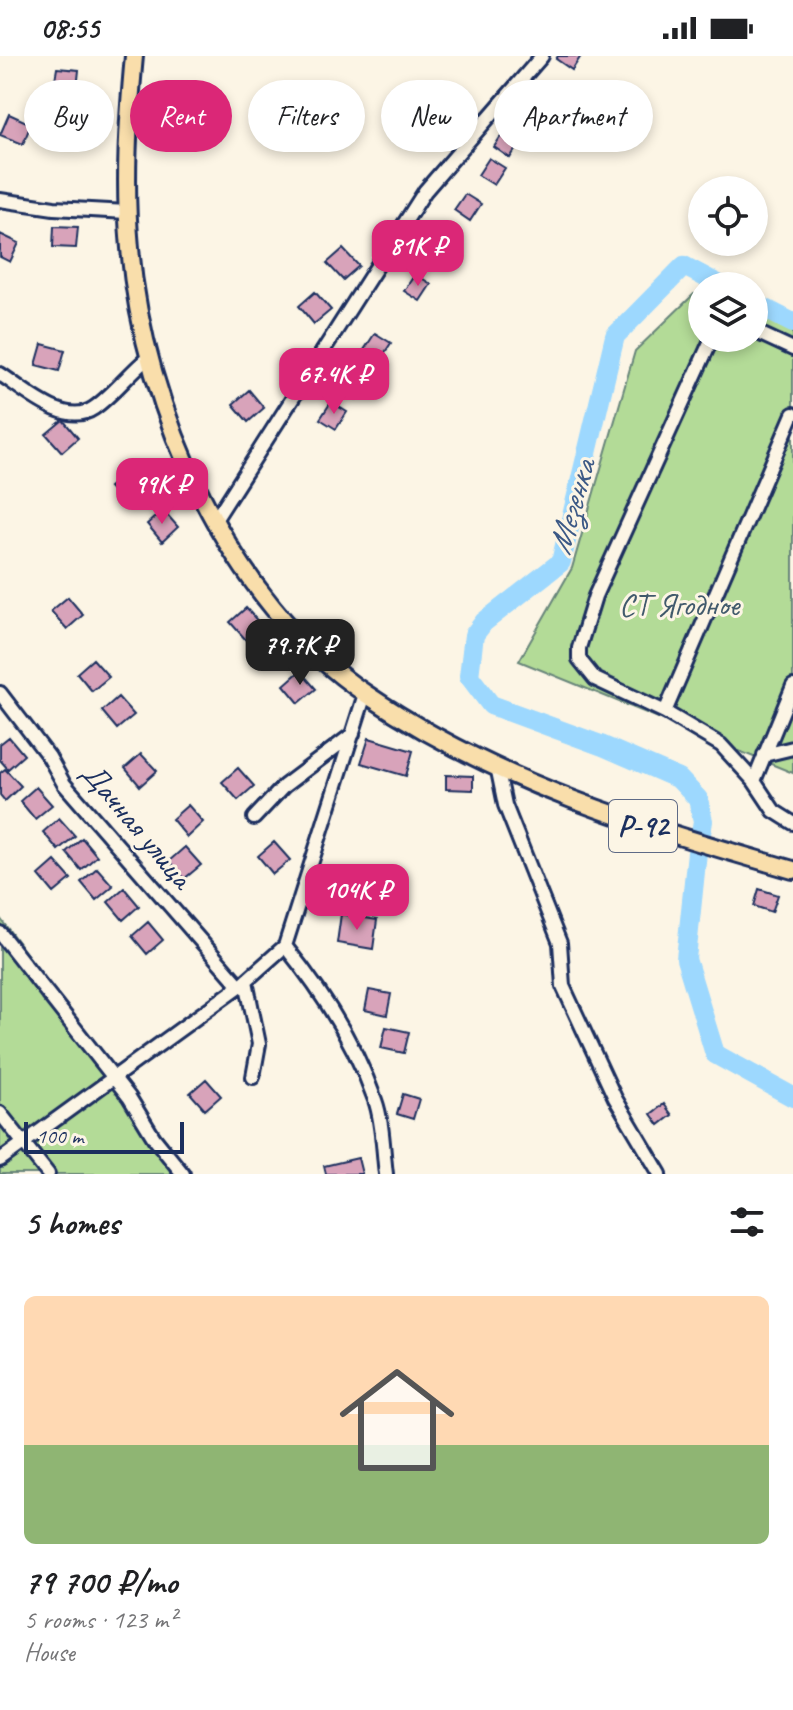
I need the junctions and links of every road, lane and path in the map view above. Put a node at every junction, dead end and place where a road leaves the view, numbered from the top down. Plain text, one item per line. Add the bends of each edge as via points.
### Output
1 (134, 56) edge
2 (542, 56) edge
3 (0, 200) edge
4 (127, 212) junction
5 (768, 337) edge
6 (793, 349) edge
7 (706, 352) edge
8 (149, 357) junction
9 (0, 374) edge
10 (793, 414) edge
11 (215, 520) junction
12 (793, 686) edge
13 (0, 693) edge
14 (365, 694) junction
15 (665, 712) junction
16 (353, 734) junction
17 (793, 748) edge
18 (764, 755) junction
19 (498, 771) junction
20 (754, 781) junction
21 (254, 818) dead end
22 (793, 823) edge
23 (793, 870) edge
24 (0, 933) edge
25 (285, 946) junction
26 (243, 983) junction
27 (112, 1077) junction
28 (253, 1077) dead end
29 (0, 1113) edge
30 (23, 1143) junction
31 (0, 1160) edge
32 (48, 1174) edge
33 (183, 1174) edge
34 (386, 1174) edge
35 (660, 1174) edge

1 - 4 main road, Р-92 via 126,145
2 - 11 street via 425,191
3 - 4 street
4 - 8 main road, Р-92
5 - 6 street
7 - 15 street via 595,596 579,648 584,670 595,679
8 - 9 street via 93,409 77,415 60,411
8 - 11 main road, Р-92 via 184,458
10 - 15 street
11 - 14 main road, Р-92 via 273,607
12 - 18 street
13 - 26 street, Дачная улица via 64,784
14 - 16 street
14 - 19 main road, Р-92
15 - 20 street via 721,745
16 - 21 street via 284,786
16 - 25 street
17 - 18 street
18 - 20 street
19 - 23 main road, Р-92 via 642,826
19 - 35 street via 505,805 560,943 563,986 615,1098
20 - 22 street via 774,811
24 - 27 street
25 - 26 street
25 - 34 street via 337,1016 376,1103
26 - 27 street
26 - 28 street via 259,1044
27 - 30 street
27 - 33 street
29 - 30 street
30 - 31 street
30 - 32 street

